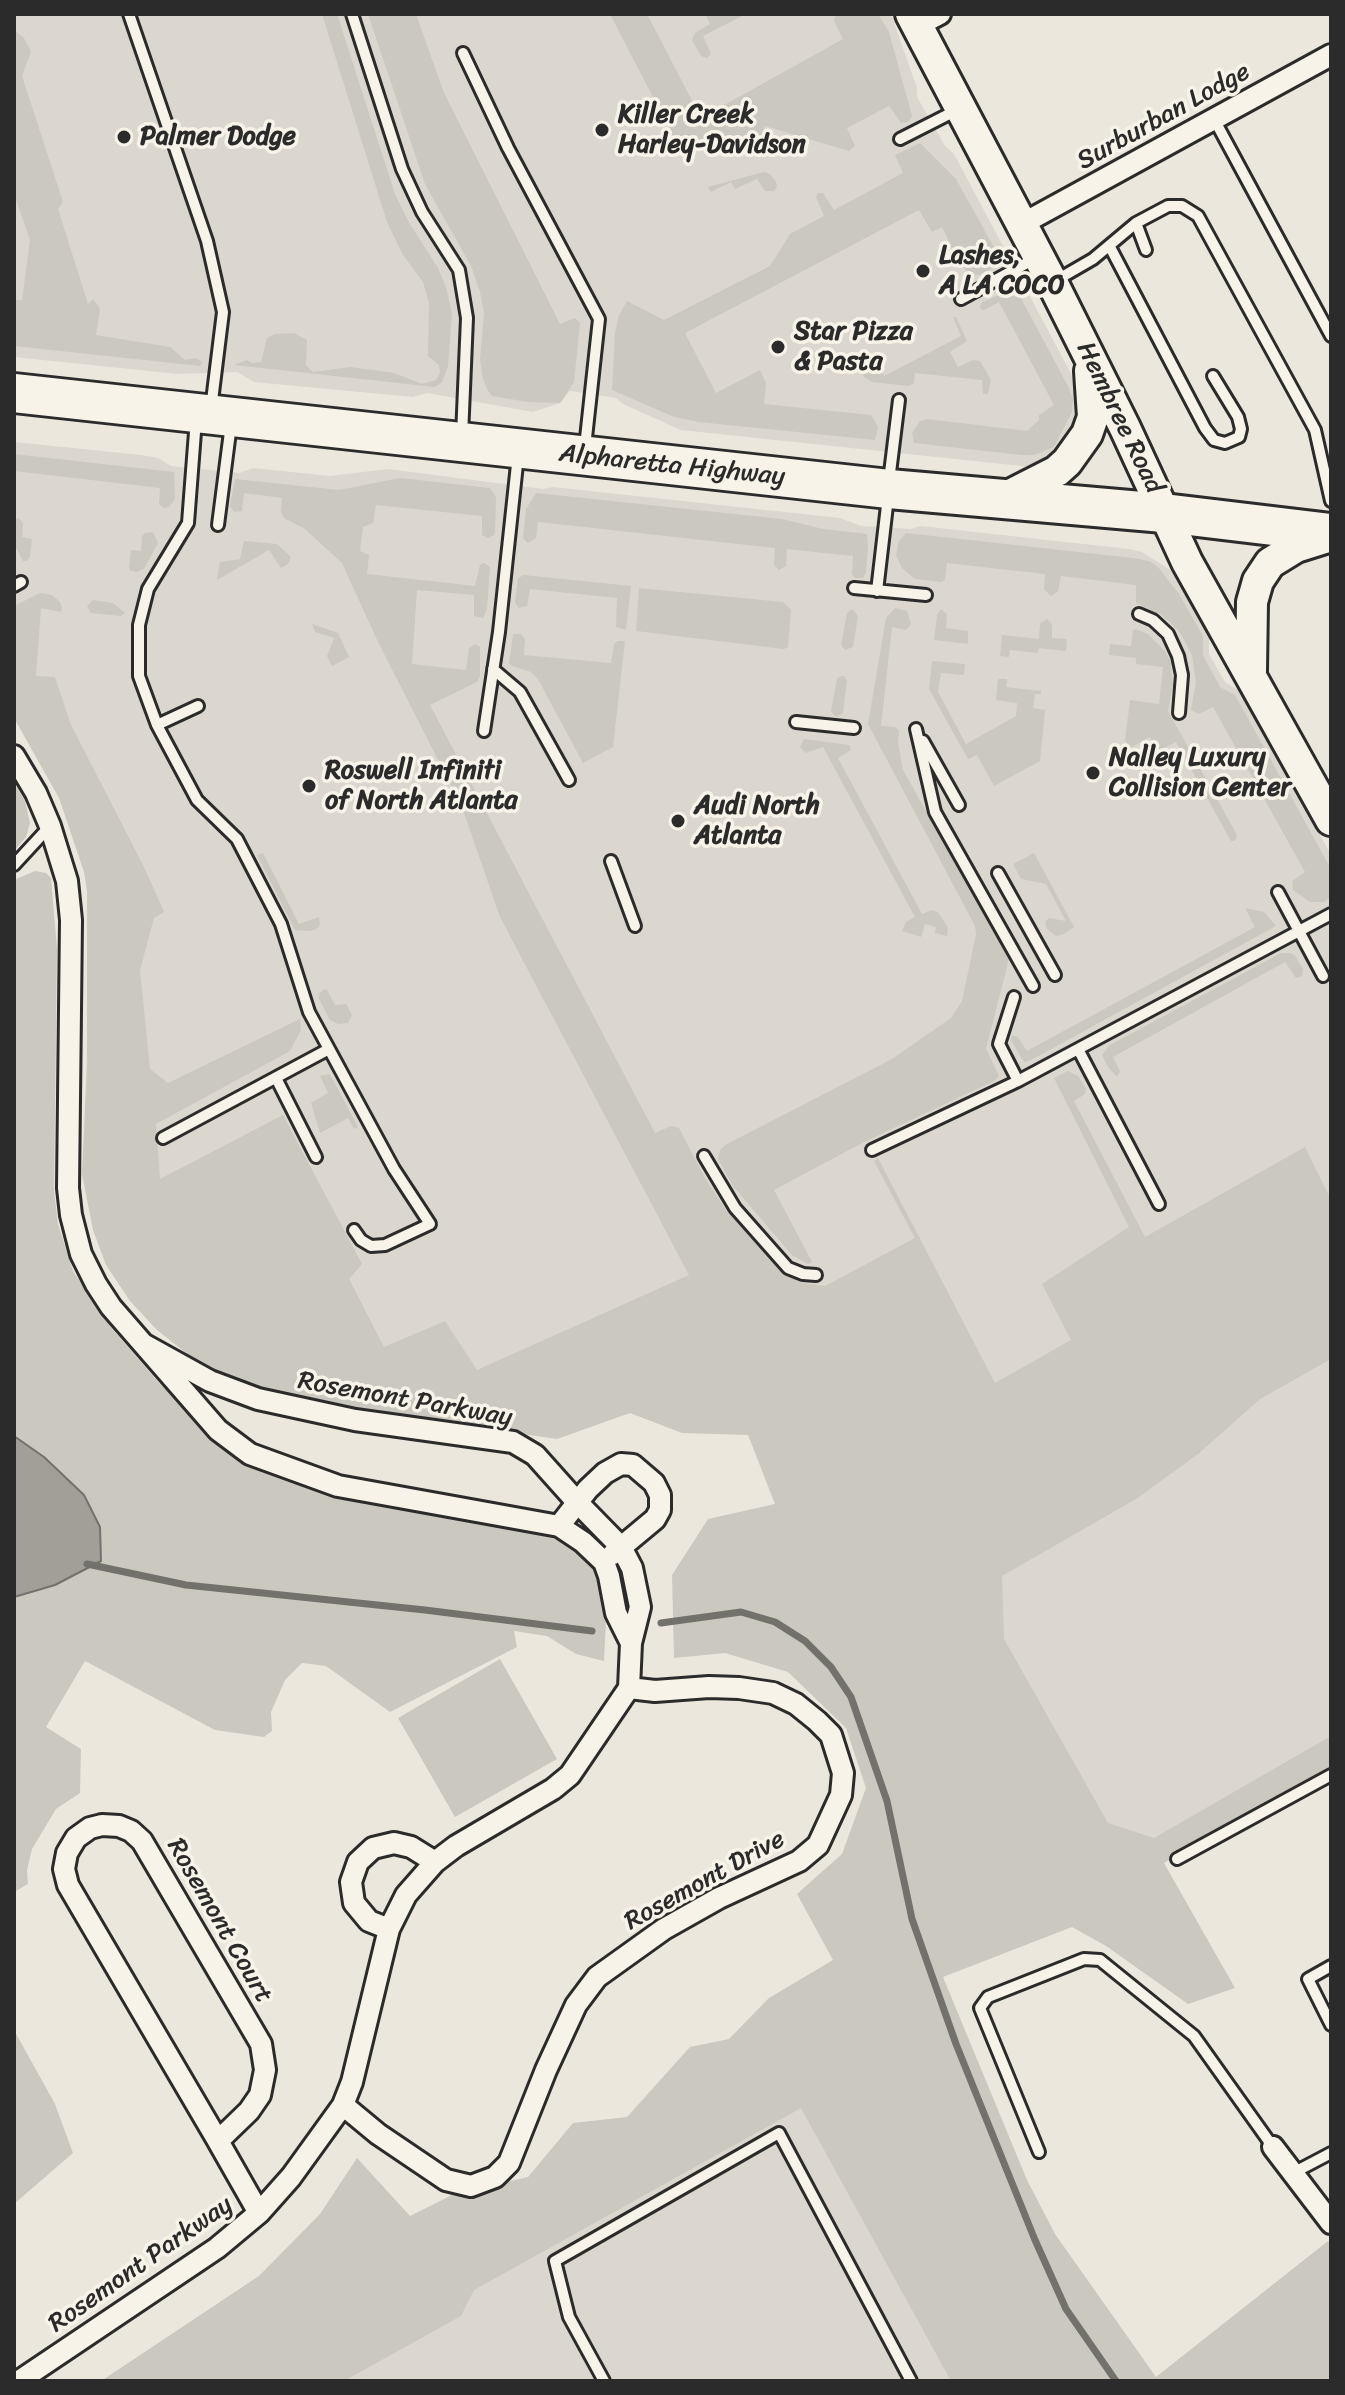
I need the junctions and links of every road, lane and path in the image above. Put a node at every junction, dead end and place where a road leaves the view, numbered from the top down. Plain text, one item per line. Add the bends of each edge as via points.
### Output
1 (129, 14) edge
2 (352, 14) edge
3 (923, 18) edge
4 (463, 53) dead end
5 (1331, 55) edge
6 (961, 108) junction
7 (1214, 119) junction
8 (900, 139) dead end
9 (1136, 223) junction
10 (1022, 224) junction
11 (1110, 247) junction
12 (1146, 250) dead end
13 (1046, 270) junction
14 (961, 299) dead end
15 (1331, 336) edge
16 (1086, 349) junction
17 (1213, 376) dead end
18 (14, 393) edge
19 (899, 400) dead end
20 (213, 415) junction
21 (461, 442) junction
22 (519, 449) junction
23 (584, 457) junction
24 (889, 489) junction
25 (1002, 499) junction
26 (1331, 501) edge
27 (1164, 513) junction
28 (218, 525) dead end
29 (1331, 534) edge
30 (854, 588) dead end
31 (877, 591) junction
32 (926, 595) dead end
33 (1139, 614) dead end
34 (493, 669) junction
35 (1251, 677) junction
36 (198, 706) dead end
37 (1179, 713) dead end
38 (796, 722) dead end
39 (157, 725) junction
40 (854, 728) dead end
41 (484, 731) dead end
42 (14, 756) edge
43 (569, 780) dead end
44 (959, 805) dead end
45 (1331, 820) edge
46 (50, 826) junction
47 (611, 861) dead end
48 (14, 865) edge
49 (998, 873) dead end
50 (1278, 892) dead end
51 (1331, 914) edge
52 (635, 926) dead end
53 (1299, 929) junction
54 (1055, 975) dead end
55 (1323, 976) dead end
56 (1033, 986) dead end
57 (1014, 997) dead end
58 (329, 1049) junction
59 (1078, 1049) junction
60 (276, 1078) junction
61 (1018, 1081) junction
62 (163, 1138) dead end
63 (872, 1150) dead end
64 (704, 1156) dead end
65 (316, 1157) dead end
66 (1159, 1204) dead end
67 (354, 1230) dead end
68 (816, 1275) dead end
69 (145, 1345) junction
70 (577, 1502) junction
71 (559, 1526) junction
72 (621, 1547) junction
73 (604, 1562) junction
74 (631, 1643) junction
75 (629, 1688) junction
76 (1331, 1775) edge
77 (1177, 1859) dead end
78 (435, 1862) junction
79 (389, 1929) junction
80 (1331, 1966) edge
81 (1331, 2025) edge
82 (343, 2105) junction
83 (218, 2141) junction
84 (1273, 2147) joint
85 (1039, 2152) dead end
86 (1331, 2153) edge
87 (1293, 2173) junction
88 (259, 2213) junction
89 (1331, 2223) edge
90 (19, 2381) edge
91 (604, 2381) edge
92 (911, 2381) edge

1 - 20 lane via 207,241 223,312
2 - 21 lane via 402,169 459,270 467,318
3 - 6 street, Hembree Road
4 - 23 lane via 599,319
5 - 7 street, Surburban Lodge
6 - 8 lane
6 - 10 street, Hembree Road
7 - 10 street, Surburban Lodge
7 - 15 lane
9 - 11 lane
9 - 12 lane
9 - 26 lane via 1168,206 1182,206 1198,216 1315,430
10 - 13 street, Hembree Road
11 - 13 lane
11 - 17 lane via 1205,428 1214,440 1225,443 1239,437 1241,429
13 - 14 lane
13 - 16 street, Hembree Road
16 - 25 street via 1093,388 1087,434 1057,471
16 - 27 street, Hembree Road
18 - 20 highway, Alpharetta Highway
19 - 24 lane
20 - 21 highway, Alpharetta Highway
20 - 28 lane
20 - 39 lane via 188,523 148,589 139,625 139,676
21 - 22 highway, Alpharetta Highway
22 - 23 highway, Alpharetta Highway
22 - 34 lane
23 - 24 highway, Alpharetta Highway
24 - 25 highway, Alpharetta Highway
24 - 31 lane
25 - 27 highway, Alpharetta Highway
27 - 29 highway, Alpharetta Highway
27 - 35 street, Hembree Road
29 - 35 street via 1270,563 1258,581 1252,602
30 - 31 lane
31 - 32 lane
33 - 37 lane via 1168,634 1178,656
34 - 41 lane
34 - 43 lane via 520,692
35 - 45 street, Hembree Road
36 - 39 lane
38 - 40 lane
39 - 58 lane via 197,800 237,839 281,924 309,1012
42 - 46 street, Rosemont Parkway
44 - 56 lane via 916,729 935,812
46 - 48 lane
46 - 69 street, Rosemont Parkway via 67,881 71,920 71,1215 96,1284
47 - 52 lane
49 - 54 lane
50 - 53 lane
51 - 53 lane
53 - 55 lane
53 - 59 lane
57 - 61 lane via 999,1044
58 - 60 lane
58 - 67 lane via 430,1224 385,1245 371,1246
59 - 61 lane
59 - 66 lane
60 - 62 lane
60 - 65 lane
61 - 63 lane
64 - 68 lane via 735,1208 788,1268
69 - 70 street, Rosemont Parkway via 210,1381 258,1399 355,1420 513,1442 535,1455
69 - 71 street, Rosemont Parkway via 218,1430 250,1454 338,1486
70 - 71 street
70 - 72 street, Rosemont Parkway
70 - 72 street via 621,1464 633,1465 654,1483 660,1510
71 - 73 street, Rosemont Parkway
72 - 73 street
72 - 74 street, Rosemont Parkway via 632,1568 640,1607
73 - 74 street, Rosemont Parkway via 616,1613
74 - 75 street, Rosemont Parkway
75 - 78 street, Rosemont Parkway via 570,1775
75 - 82 street, Rosemont Drive via 724,1687 773,1693 817,1721 831,1735 843,1773 841,1795 818,1845 799,1861 664,1929 597,1977 576,2005 509,2163 495,2177 471,2186 446,2180
76 - 77 lane
78 - 79 street, Rosemont Parkway via 406,1895
78 - 79 street via 394,1843 373,1848 358,1862 351,1882 354,1903 369,1921
79 - 82 street, Rosemont Parkway
80 - 81 lane via 1308,1979
82 - 88 street, Rosemont Parkway
83 - 83 street, Rosemont Court via 68,1885 67,1853 90,1828 119,1826 142,1841 261,2044 265,2070 260,2095
83 - 88 street, Rosemont Court
84 - 85 lane via 1194,2036 1100,1960 1084,1959 988,1997 980,2008
84 - 87 street
86 - 87 lane
87 - 89 street
88 - 90 street, Rosemont Parkway via 217,2248
91 - 92 lane via 569,2317 555,2261 779,2133

